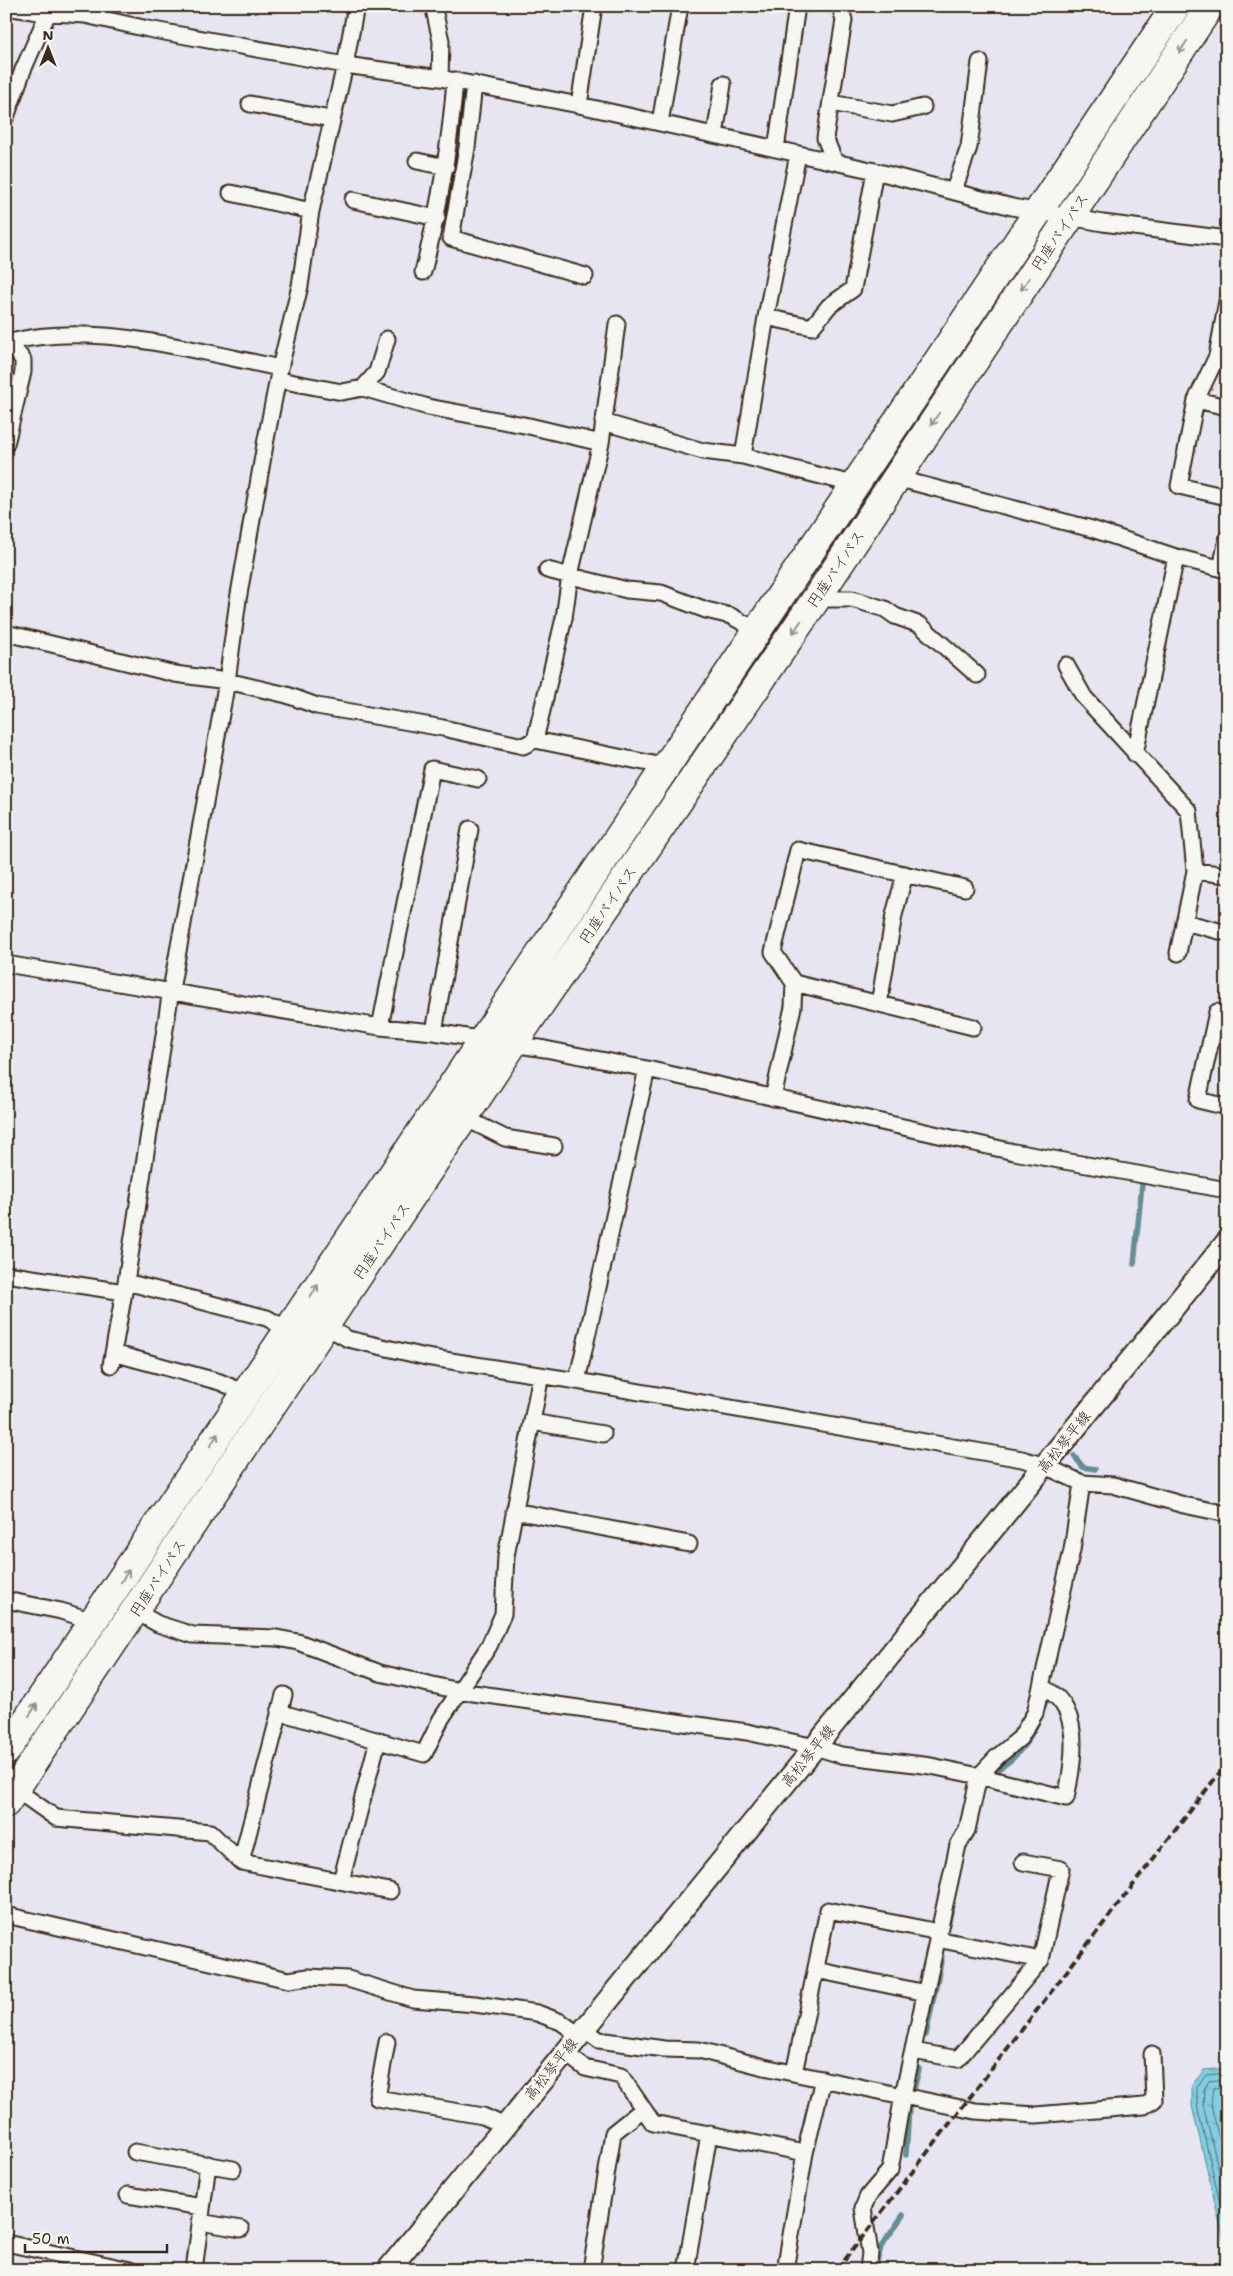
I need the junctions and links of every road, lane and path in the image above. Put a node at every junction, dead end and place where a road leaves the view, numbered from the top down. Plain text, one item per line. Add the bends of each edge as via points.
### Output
1 (356, 6) edge
2 (594, 6) edge
3 (680, 6) edge
4 (798, 6) edge
5 (840, 6) edge
6 (1176, 6) edge
7 (1210, 6) edge
8 (6, 7) edge
9 (42, 10) edge
10 (435, 14) dead end
11 (980, 62) dead end
12 (345, 65) junction
13 (447, 79) junction
14 (474, 84) junction
15 (724, 84) dead end
16 (831, 103) junction
17 (250, 104) dead end
18 (579, 105) junction
19 (923, 107) dead end
20 (6, 117) edge
21 (331, 119) junction
22 (660, 123) junction
23 (715, 135) junction
24 (776, 149) junction
25 (798, 154) junction
26 (417, 161) dead end
27 (835, 162) junction
28 (446, 168) junction
29 (875, 171) junction
30 (954, 190) junction
31 (231, 193) dead end
32 (353, 200) dead end
33 (311, 211) junction
34 (1039, 212) junction
35 (1070, 217) junction
36 (437, 218) junction
37 (1227, 239) edge
38 (423, 272) dead end
39 (585, 276) dead end
40 (1227, 301) edge
41 (766, 317) junction
42 (617, 324) dead end
43 (387, 339) dead end
44 (8, 340) edge
45 (279, 374) junction
46 (363, 388) junction
47 (1196, 400) junction
48 (1227, 407) edge
49 (603, 422) junction
50 (601, 443) junction
51 (6, 444) edge
52 (743, 456) junction
53 (896, 478) junction
54 (856, 485) junction
55 (1227, 497) edge
56 (1227, 539) edge
57 (1176, 557) junction
58 (547, 570) dead end
59 (1224, 570) edge
60 (570, 576) junction
61 (816, 599) junction
62 (758, 631) junction
63 (6, 633) edge
64 (1066, 665) dead end
65 (977, 676) dead end
66 (227, 681) junction
67 (535, 740) junction
68 (1135, 754) junction
69 (668, 767) junction
70 (478, 779) dead end
71 (470, 829) dead end
72 (1195, 871) junction
73 (905, 874) junction
74 (1227, 875) edge
75 (966, 888) dead end
76 (1184, 922) junction
77 (1227, 933) edge
78 (1178, 953) dead end
79 (6, 964) edge
80 (794, 984) junction
81 (171, 990) junction
82 (879, 1004) junction
83 (1227, 1014) edge
84 (380, 1027) junction
85 (973, 1027) dead end
86 (434, 1032) junction
87 (483, 1040) junction
88 (513, 1044) junction
89 (647, 1069) junction
90 (773, 1098) junction
91 (1227, 1107) edge
92 (465, 1118) junction
93 (554, 1146) dead end
94 (1227, 1190) edge
95 (1227, 1242) edge
96 (6, 1274) edge
97 (125, 1287) junction
98 (325, 1326) junction
99 (288, 1330) junction
100 (541, 1375) junction
101 (577, 1381) junction
102 (245, 1393) junction
103 (532, 1422) junction
104 (603, 1434) dead end
105 (1045, 1466) junction
106 (1082, 1483) junction
107 (514, 1511) junction
108 (1227, 1514) edge
109 (690, 1544) dead end
110 (6, 1600) edge
111 (135, 1611) junction
112 (93, 1621) junction
113 (1041, 1687) junction
114 (459, 1691) junction
115 (284, 1695) dead end
116 (279, 1712) junction
117 (378, 1740) junction
118 (815, 1747) junction
119 (6, 1751) edge
120 (979, 1776) junction
121 (11, 1796) edge
122 (241, 1862) junction
123 (1023, 1862) dead end
124 (341, 1881) junction
125 (390, 1891) dead end
126 (6, 1915) edge
127 (938, 1935) junction
128 (1042, 1960) junction
129 (816, 1970) junction
130 (926, 1993) junction
131 (582, 2032) junction
132 (387, 2042) dead end
133 (913, 2051) junction
134 (565, 2053) junction
135 (1152, 2054) dead end
136 (794, 2073) junction
137 (823, 2079) junction
138 (903, 2095) junction
139 (643, 2109) junction
140 (505, 2126) junction
141 (709, 2134) junction
142 (135, 2152) dead end
143 (805, 2153) junction
144 (208, 2164) junction
145 (233, 2169) dead end
146 (128, 2195) dead end
147 (201, 2215) junction
148 (241, 2229) dead end
149 (6, 2243) edge
150 (130, 2270) edge
151 (194, 2270) edge
152 (388, 2270) edge
153 (591, 2270) edge
154 (686, 2270) edge
155 (784, 2270) edge
156 (868, 2270) edge

1 - 12 street
2 - 18 street
3 - 22 street
4 - 24 street
5 - 16 street via 844,20
6 - 34 highway, 円座バイパス
7 -> 35 highway, 円座バイパス
8 - 9 street
9 - 12 street via 86,15
9 - 20 street
10 - 13 street
11 - 30 street via 969,147
12 - 13 street
12 - 21 street
13 - 14 street
13 - 28 street
14 - 18 street
14 - 39 street via 467,148 451,238
15 - 23 street
16 - 19 street via 892,114
16 - 27 street via 825,138
17 - 21 street
18 - 22 street
21 - 33 street
22 - 23 street
23 - 24 street
24 - 25 street
25 - 27 street
25 - 41 street
26 - 28 street
27 - 29 street
28 - 36 street
29 - 30 street
29 - 41 street via 853,289 829,306 812,328
30 - 34 street
31 - 33 street
32 - 36 street
33 - 45 street via 300,286
34 - 35 street
34 - 54 highway, 円座バイパス
35 - 37 street
35 -> 53 highway, 円座バイパス
36 - 38 street
40 - 47 street via 1217,356
41 - 52 street
42 - 49 street
43 - 46 street via 377,372
44 - 45 street via 53,336 125,337
44 - 51 street via 23,360 23,372
45 - 46 street via 342,392
45 - 66 street
46 - 50 street via 428,407
47 - 48 street
47 - 55 street via 1179,486
49 - 50 street
49 - 52 street via 703,451
50 - 60 street
52 - 54 street
53 - 57 street via 1092,529
53 - 61 highway, 円座バイパス
54 - 62 highway, 円座バイパス
56 - 59 street
57 - 59 street
57 - 68 street
58 - 60 street
60 - 62 street via 627,590 661,593 730,616
60 - 67 street via 564,618
61 - 65 street via 852,599 920,625
61 -> 88 highway, 円座バイパス
62 - 69 highway, 円座バイパス
63 - 66 street via 174,674
64 - 68 street via 1084,697
66 - 67 street via 287,695 317,706 523,746
66 - 81 street
67 - 69 street
68 - 72 street via 1189,811
69 - 87 highway, 円座バイパス
70 - 84 street via 432,769
71 - 86 street
72 - 74 street
72 - 76 street
73 - 75 street
73 - 80 street via 798,850 773,952
73 - 82 street via 894,915
76 - 77 street
76 - 78 street
79 - 81 street
80 - 82 street
80 - 90 street via 793,1007
81 - 84 street
81 - 97 street
82 - 85 street
83 - 91 street via 1217,1012 1198,1100
84 - 86 street
86 - 87 street
87 - 88 street
99 -> 87 highway, 円座バイパス
88 - 89 street
88 - 92 highway, 円座バイパス
89 - 90 street
89 - 101 street
90 - 94 street via 1014,1152
92 - 93 street via 505,1138
92 - 98 highway, 円座バイパス
95 - 105 main road, 高松琴平線
96 - 97 street
97 - 99 street via 267,1318
97 - 102 street via 112,1359 220,1382
98 - 99 highway
98 - 100 street via 348,1339 426,1357
98 - 111 highway, 円座バイパス
99 - 102 highway, 円座バイパス
100 - 101 street
100 - 103 street
101 - 105 street via 986,1452
112 -> 102 highway, 円座バイパス
103 - 104 street
103 - 107 street
105 - 106 street
105 - 118 main road, 高松琴平線
106 - 108 street via 1114,1484
106 - 113 street via 1072,1550
107 - 109 street
107 - 114 street via 506,1556 504,1614 489,1646
110 - 112 street
111 - 112 highway
111 - 114 street via 158,1624 193,1635 277,1638 298,1642 380,1673
111 - 121 highway, 円座バイパス
119 -> 112 highway, 円座バイパス
113 - 120 street via 1035,1713 1020,1738
113 - 120 street via 1054,1692 1068,1712 1072,1727 1072,1766 1066,1798
114 - 117 street via 424,1754
114 - 118 street via 747,1732
115 - 116 street
116 - 117 street
116 - 122 street
117 - 124 street
118 - 120 street via 841,1755 931,1766
118 - 131 main road, 高松琴平線
120 - 127 street via 967,1830 958,1845
121 - 122 street via 56,1818 210,1832
122 - 124 street
123 - 128 street via 1061,1869
124 - 125 street
126 - 131 street via 289,1980 308,1977 348,1979 413,1998 537,2013
127 - 128 street
127 - 129 street via 828,1910
127 - 130 street
128 - 133 street via 958,2060
129 - 130 street
129 - 136 street
130 - 133 street
131 - 134 main road, 高松琴平線
131 - 136 street via 599,2040 699,2050
132 - 140 street via 377,2098 483,2116
133 - 138 street
134 - 139 street via 586,2068 621,2076
134 - 140 main road, 高松琴平線
135 - 138 street via 1154,2100 1144,2106 1036,2115 975,2111
136 - 137 street
137 - 138 street
137 - 143 street
138 - 156 street via 890,2170 868,2196 863,2208 870,2252
139 - 141 street via 653,2123
139 - 153 street via 613,2133
140 - 152 main road, 高松琴平線
141 - 143 street
141 - 154 street
142 - 144 street
143 - 155 street
144 - 145 street
144 - 147 street
146 - 147 street
147 - 148 street
147 - 151 street
149 - 150 street

